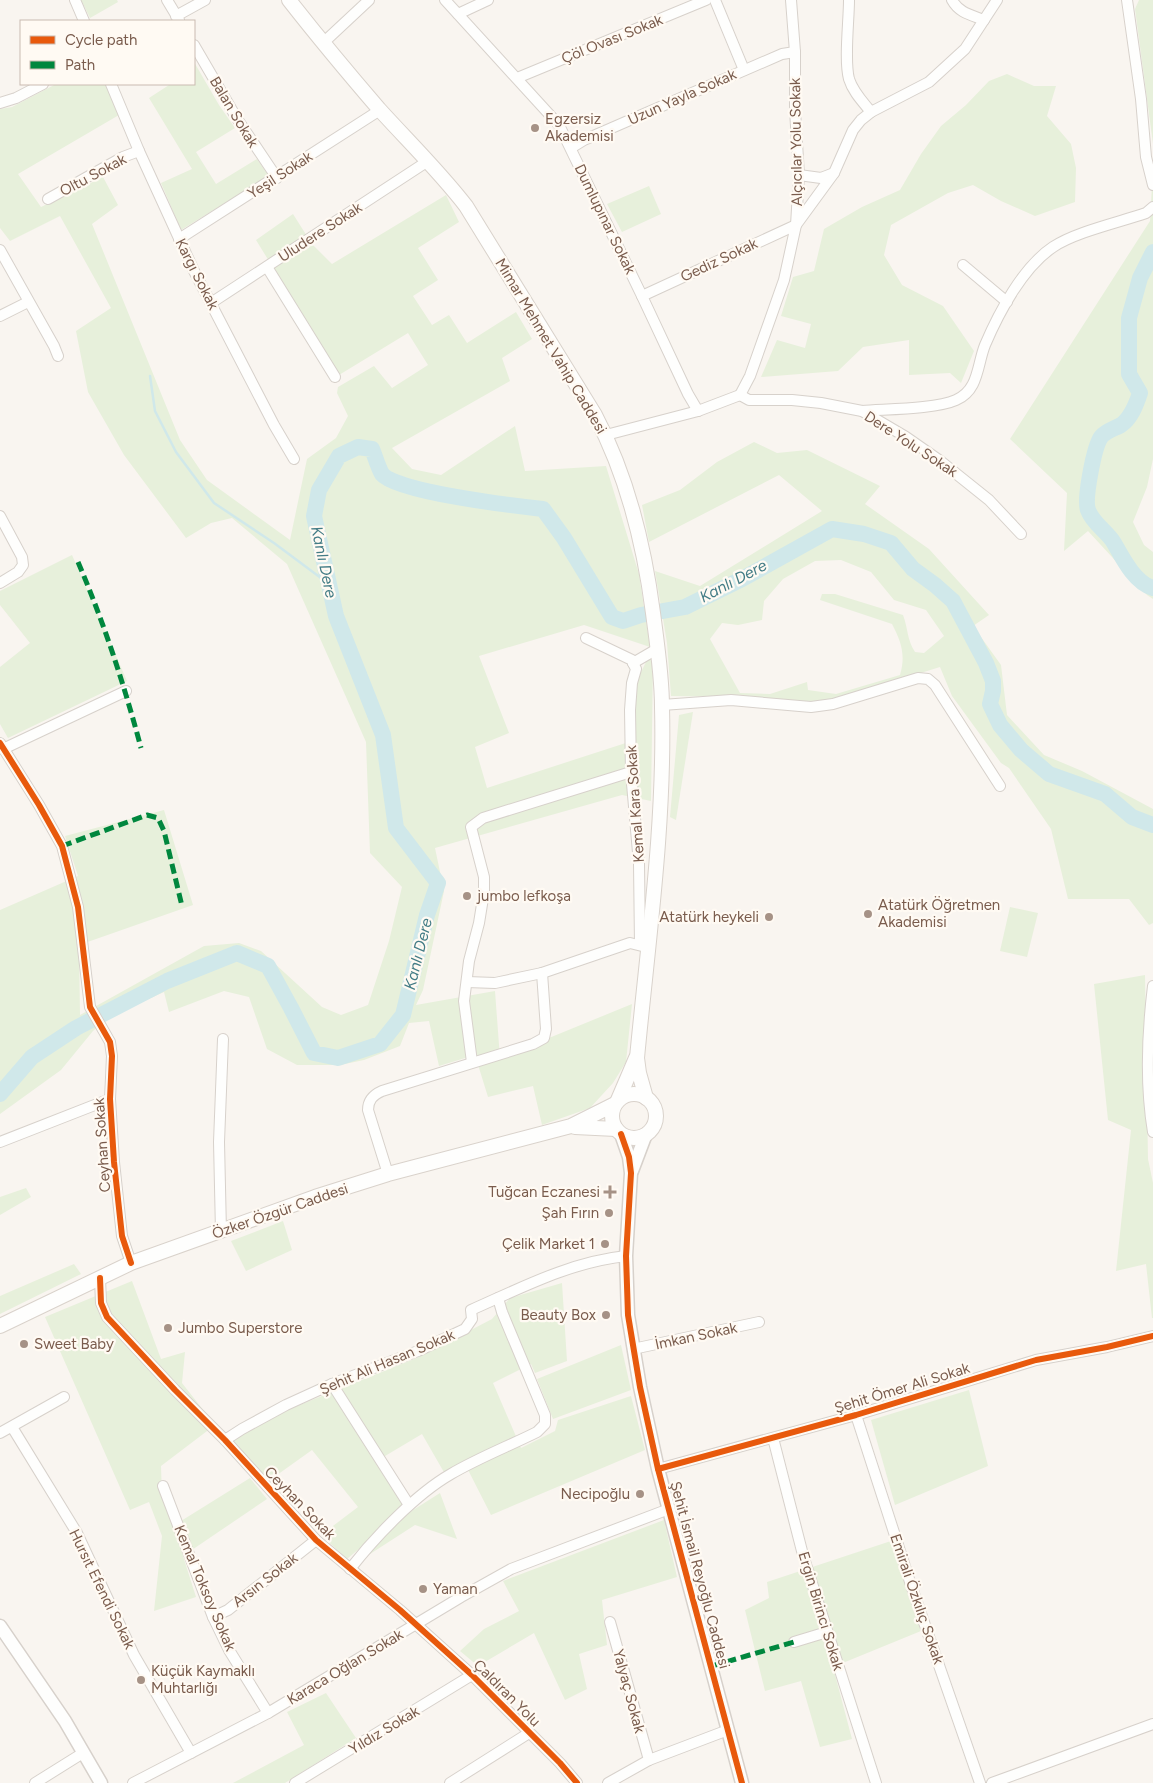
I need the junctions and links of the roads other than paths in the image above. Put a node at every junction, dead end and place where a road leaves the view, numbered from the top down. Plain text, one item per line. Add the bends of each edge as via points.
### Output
1 (74, 0) edge
2 (167, 0) edge
3 (205, 0) edge
4 (288, 0) edge
5 (369, 0) edge
6 (445, 0) edge
7 (488, 0) edge
8 (706, 0) edge
9 (715, 0) edge
10 (791, 0) edge
11 (849, 0) edge
12 (952, 0) edge
13 (997, 0) edge
14 (1127, 0) edge
15 (458, 14) junction
16 (178, 18) edge
17 (84, 20) edge
18 (984, 20) junction
19 (323, 43) junction
20 (195, 47) edge
21 (795, 52) junction
22 (744, 70) junction
23 (517, 78) junction
24 (41, 85) edge
25 (111, 85) edge
26 (0, 103) edge
27 (380, 110) junction
28 (871, 112) junction
29 (571, 148) junction
30 (139, 151) junction
31 (428, 161) junction
32 (834, 173) junction
33 (799, 175) junction
34 (277, 178) junction
35 (1153, 185) edge
36 (48, 199) dead end
37 (1153, 207) edge
38 (796, 225) junction
39 (179, 239) junction
40 (0, 250) edge
41 (964, 265) dead end
42 (267, 268) junction
43 (642, 296) junction
44 (28, 302) junction
45 (1007, 302) junction
46 (211, 303) junction
47 (0, 316) edge
48 (58, 356) dead end
49 (335, 377) dead end
50 (740, 395) junction
51 (698, 411) junction
52 (862, 411) junction
53 (606, 435) junction
54 (294, 459) dead end
55 (0, 516) edge
56 (1021, 534) dead end
57 (0, 583) edge
58 (586, 638) dead end
59 (658, 648) junction
60 (634, 663) junction
61 (126, 691) dead end
62 (662, 705) junction
63 (2, 746) edge
64 (631, 772) junction
65 (1000, 786) dead end
66 (644, 946) junction
67 (542, 972) junction
68 (467, 982) junction
69 (1153, 986) edge
70 (223, 1039) dead end
71 (637, 1058) junction
72 (472, 1062) junction
73 (646, 1098) junction
74 (110, 1099) junction
75 (617, 1102) junction
76 (571, 1126) junction
77 (619, 1132) junction
78 (1153, 1132) edge
79 (646, 1134) junction
80 (0, 1142) edge
81 (631, 1173) junction
82 (388, 1174) junction
83 (221, 1232) junction
84 (626, 1256) junction
85 (131, 1263) junction
86 (100, 1278) junction
87 (498, 1298) junction
88 (759, 1322) dead end
89 (0, 1326) edge
90 (1153, 1336) edge
91 (633, 1349) junction
92 (332, 1384) junction
93 (64, 1397) dead end
94 (856, 1415) junction
95 (12, 1426) junction
96 (0, 1434) edge
97 (773, 1438) junction
98 (225, 1440) junction
99 (658, 1469) junction
100 (163, 1486) dead end
101 (409, 1505) junction
102 (669, 1509) junction
103 (316, 1540) junction
104 (350, 1569) junction
105 (214, 1617) junction
106 (610, 1622) dead end
107 (415, 1625) junction
108 (0, 1626) edge
109 (827, 1632) junction
110 (794, 1642) dead end
111 (472, 1675) junction
112 (268, 1713) junction
113 (1153, 1724) edge
114 (728, 1730) junction
115 (529, 1733) junction
116 (83, 1753) junction
117 (190, 1753) junction
118 (649, 1760) junction
119 (36, 1783) edge
120 (101, 1783) edge
121 (133, 1783) edge
122 (295, 1783) edge
123 (450, 1783) edge
124 (577, 1783) edge
125 (608, 1783) edge
126 (742, 1783) edge
127 (876, 1783) edge
128 (980, 1783) edge
129 (992, 1783) edge

1 - 17 street
2 - 16 street
3 - 16 street
4 - 19 main road, Mimar Mehmet Vahip Caddesi
5 - 19 street
6 - 15 street, Dumlupınar Sokak
7 - 15 street
8 - 23 street, Çöl Ovası Sokak
9 - 22 street
10 - 21 street, Alçıcılar Yolu Sokak
11 - 28 street via 849,79 857,96
12 - 18 street via 964,13
13 - 18 street
14 - 35 street via 1146,157
15 - 23 street, Dumlupınar Sokak
18 - 28 street via 965,49 929,82
19 - 27 main road, Mimar Mehmet Vahip Caddesi
20 - 34 street, Balan Sokak
21 - 22 street, Uzun Yayla Sokak
21 - 33 street, Alçıcılar Yolu Sokak
22 - 29 street, Uzun Yayla Sokak
23 - 29 street, Dumlupınar Sokak via 559,125
24 - 26 street
25 - 30 street, Kargı Sokak
27 - 31 main road, Mimar Mehmet Vahip Caddesi
27 - 34 street, Yeşil Sokak
28 - 32 street via 853,130
29 - 43 street, Dumlupınar Sokak
30 - 36 street, Oltu Sokak
30 - 39 street, Kargı Sokak
31 - 42 street, Uludere Sokak
31 - 53 main road, Mimar Mehmet Vahip Caddesi via 466,206
32 - 33 street via 821,178
32 - 38 street
33 - 38 street, Alçıcılar Yolu Sokak
34 - 39 street, Yeşil Sokak
37 - 45 street via 1146,213 1053,247 1032,266
38 - 43 street, Gediz Sokak
38 - 50 street, Alçıcılar Yolu Sokak via 784,280 750,376
39 - 46 street, Kargı Sokak
40 - 44 street
41 - 45 street
42 - 46 street, Uludere Sokak
42 - 49 street
43 - 51 street, Dumlupınar Sokak
44 - 47 street
44 - 48 street
45 - 52 street via 985,345 978,376 970,389 957,400 936,405
46 - 54 street, Kargı Sokak
50 - 51 street
50 - 52 street, Dere Yolu Sokak via 749,400 792,400
51 - 53 street
52 - 56 street, Dere Yolu Sokak via 939,460 989,500
53 - 59 main road, Mimar Mehmet Vahip Caddesi via 623,476 638,527
55 - 57 street via 23,565
58 - 60 street
59 - 60 street
59 - 62 main road, Mimar Mehmet Vahip Caddesi
60 - 64 street, Kemal Kara Sokak via 636,669 630,710
61 - 63 street
62 - 65 street via 731,700 811,707 833,704 918,678 928,679
62 - 66 main road, Mimar Mehmet Vahip Caddesi via 656,883
63 - 74 street, Ceyhan Sokak via 62,846 78,907 90,1007 110,1042
64 - 66 street, Kemal Kara Sokak
64 - 68 street via 483,818 471,827 484,877 484,892
66 - 67 street via 630,943
66 - 71 main road, Mimar Mehmet Vahip Caddesi
67 - 68 street via 495,983
67 - 72 street via 544,1038
68 - 72 street via 464,1001
69 - 78 street via 1148,1028 1149,1106
70 - 83 street via 219,1142
71 - 73 main road, Mimar Mehmet Vahip Caddesi
71 - 75 main road, Mimar Mehmet Vahip Caddesi
72 - 82 street via 371,1098 368,1110
73 - 75 main road via 632,1094
73 - 79 main road via 655,1109 656,1117
74 - 80 street
74 - 85 street, Ceyhan Sokak via 122,1236
75 - 76 main road, Özker Özgür Caddesi
75 - 77 main road via 612,1117
76 - 77 main road, Özker Özgür Caddesi
76 - 82 main road, Özker Özgür Caddesi
77 - 79 main road via 634,1138
77 - 81 street, Şehit İsmail Reyoğlu Caddesi
79 - 81 street, Şehit İsmail Reyoğlu Caddesi
81 - 84 street, Şehit İsmail Reyoğlu Caddesi
82 - 83 main road, Özker Özgür Caddesi
83 - 85 main road, Özker Özgür Caddesi
84 - 87 street, Şehit Ali Hasan Sokak via 578,1265
84 - 91 street, Şehit İsmail Reyoğlu Caddesi
85 - 86 main road, Özker Özgür Caddesi
86 - 89 main road, Özker Özgür Caddesi
86 - 98 street, Ceyhan Sokak via 101,1303 107,1316
87 - 92 street, Şehit Ali Hasan Sokak via 471,1310 472,1319 465,1329
87 - 101 street via 545,1415 545,1424 537,1432 450,1474
88 - 91 street, İmkan Sokak
90 - 94 street, Şehit Ömer Ali Sokak via 1036,1360
91 - 99 street, Şehit İsmail Reyoğlu Caddesi
92 - 98 street, Şehit Ali Hasan Sokak via 242,1428
92 - 101 street
93 - 95 street
94 - 97 street, Şehit Ömer Ali Sokak
94 - 128 street, Emirali Özkılıç Sokak
95 - 96 street
95 - 117 street, Hursıt Efendi Sokak via 77,1533 134,1655
97 - 99 street, Şehit Ömer Ali Sokak
97 - 109 street, Ergin Birinci Sokak
98 - 103 street, Ceyhan Sokak
99 - 102 street, Şehit İsmail Reyoğlu Caddesi
100 - 105 street, Kemal Toksoy Sokak
101 - 104 street
102 - 107 street, Karaca Oğlan Sokak via 511,1569
102 - 114 street, Şehit İsmail Reyoğlu Caddesi
103 - 104 street, Ceyhan Sokak
103 - 105 street, Arsın Sokak via 228,1610
104 - 107 street, Ceyhan Sokak
105 - 112 street, Kemal Toksoy Sokak via 229,1650
106 - 118 street, Yalyaç Sokak
107 - 111 street, Çaldıran Yolu
107 - 112 street, Karaca Oğlan Sokak
108 - 116 street
109 - 110 street
109 - 127 street, Ergin Birinci Sokak
111 - 115 street, Çaldıran Yolu
111 - 122 street, Yıldız Sokak
112 - 117 street, Karaca Oğlan Sokak
113 - 129 street
114 - 118 street
114 - 126 street, Şehit İsmail Reyoğlu Caddesi
115 - 123 street
115 - 124 street, Çaldıran Yolu
116 - 119 street
116 - 120 street
117 - 121 street, Karaca Oğlan Sokak
118 - 125 street

